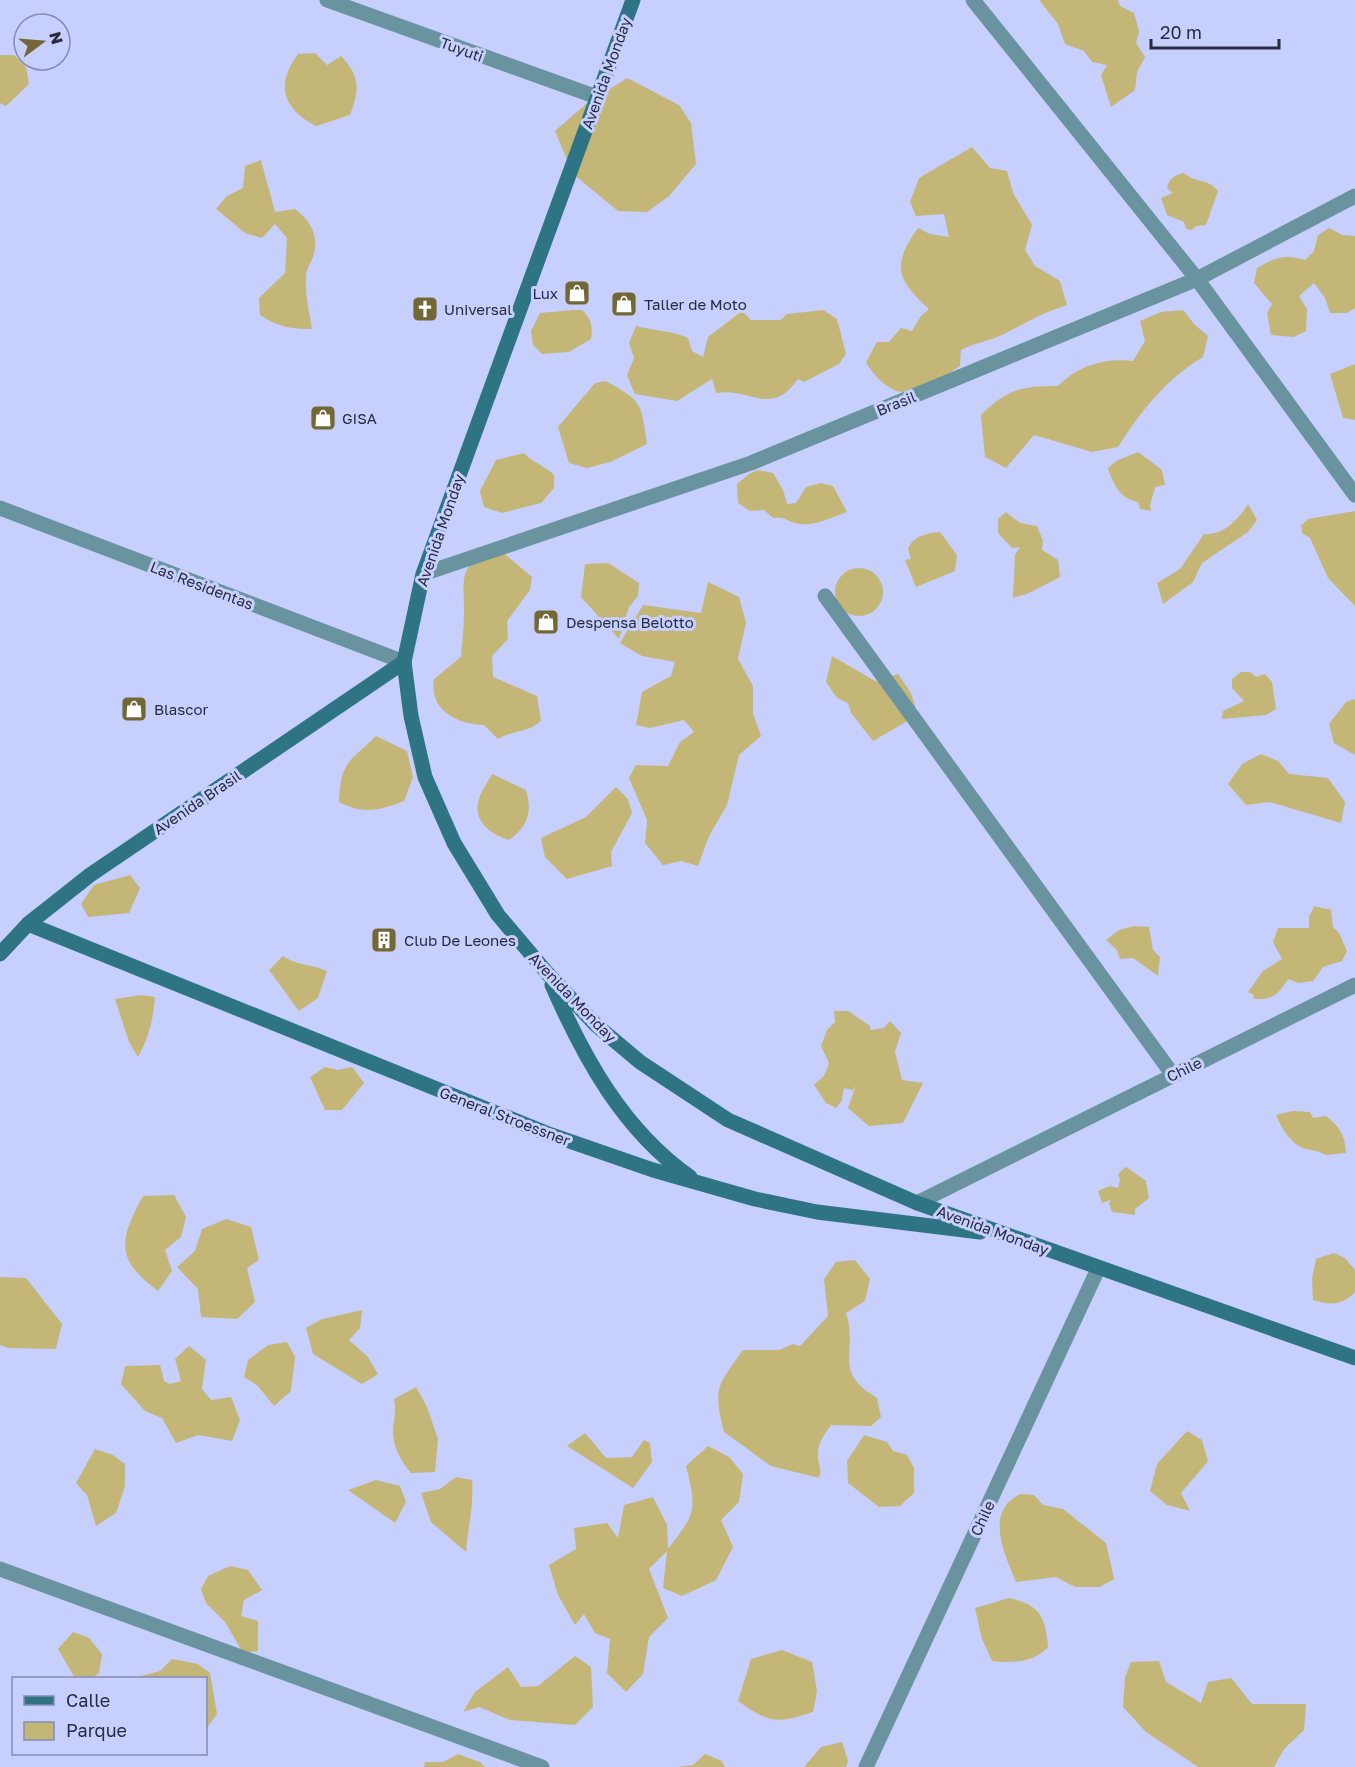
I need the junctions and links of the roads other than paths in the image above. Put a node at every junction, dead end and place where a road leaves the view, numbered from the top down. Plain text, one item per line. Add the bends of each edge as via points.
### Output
1 (327, 0) edge
2 (633, 0) edge
3 (973, 0) edge
4 (597, 97) junction
5 (1355, 196) edge
6 (1197, 279) junction
7 (1355, 495) edge
8 (0, 508) edge
9 (423, 574) junction
10 (825, 596) dead end
11 (404, 662) junction
12 (28, 924) junction
13 (0, 954) edge
14 (548, 974) junction
15 (1355, 985) edge
16 (1173, 1074) junction
17 (700, 1184) junction
18 (917, 1203) junction
19 (1004, 1234) junction
20 (1098, 1269) junction
21 (1355, 1358) edge
22 (0, 1569) edge
23 (542, 1767) edge
24 (866, 1767) edge

1 - 4 street, Tuyuti
2 - 4 main road, Avenida Monday
3 - 6 street
4 - 9 main road, Avenida Monday
5 - 6 street, Brasil
6 - 7 street
6 - 9 street, Brasil via 751,463
8 - 11 street, Las Residentas
9 - 11 main road, Avenida Monday
10 - 16 street
11 - 12 main road, Avenida Brasil via 90,875
11 - 14 main road, Avenida Monday via 425,777 454,843 498,915
12 - 13 main road, Avenida Brasil
12 - 17 main road, General Stroessner via 546,1133
14 - 17 main road via 574,1034 604,1087 669,1162
14 - 18 main road, Avenida Monday via 596,1025 685,1094 758,1134
15 - 16 street, Chile
16 - 18 street, Chile
17 - 19 main road, General Stroessner via 818,1212
18 - 19 main road, Avenida Monday
19 - 20 main road, Avenida Monday
20 - 21 main road, Avenida Monday
20 - 24 street, Chile
22 - 23 street

